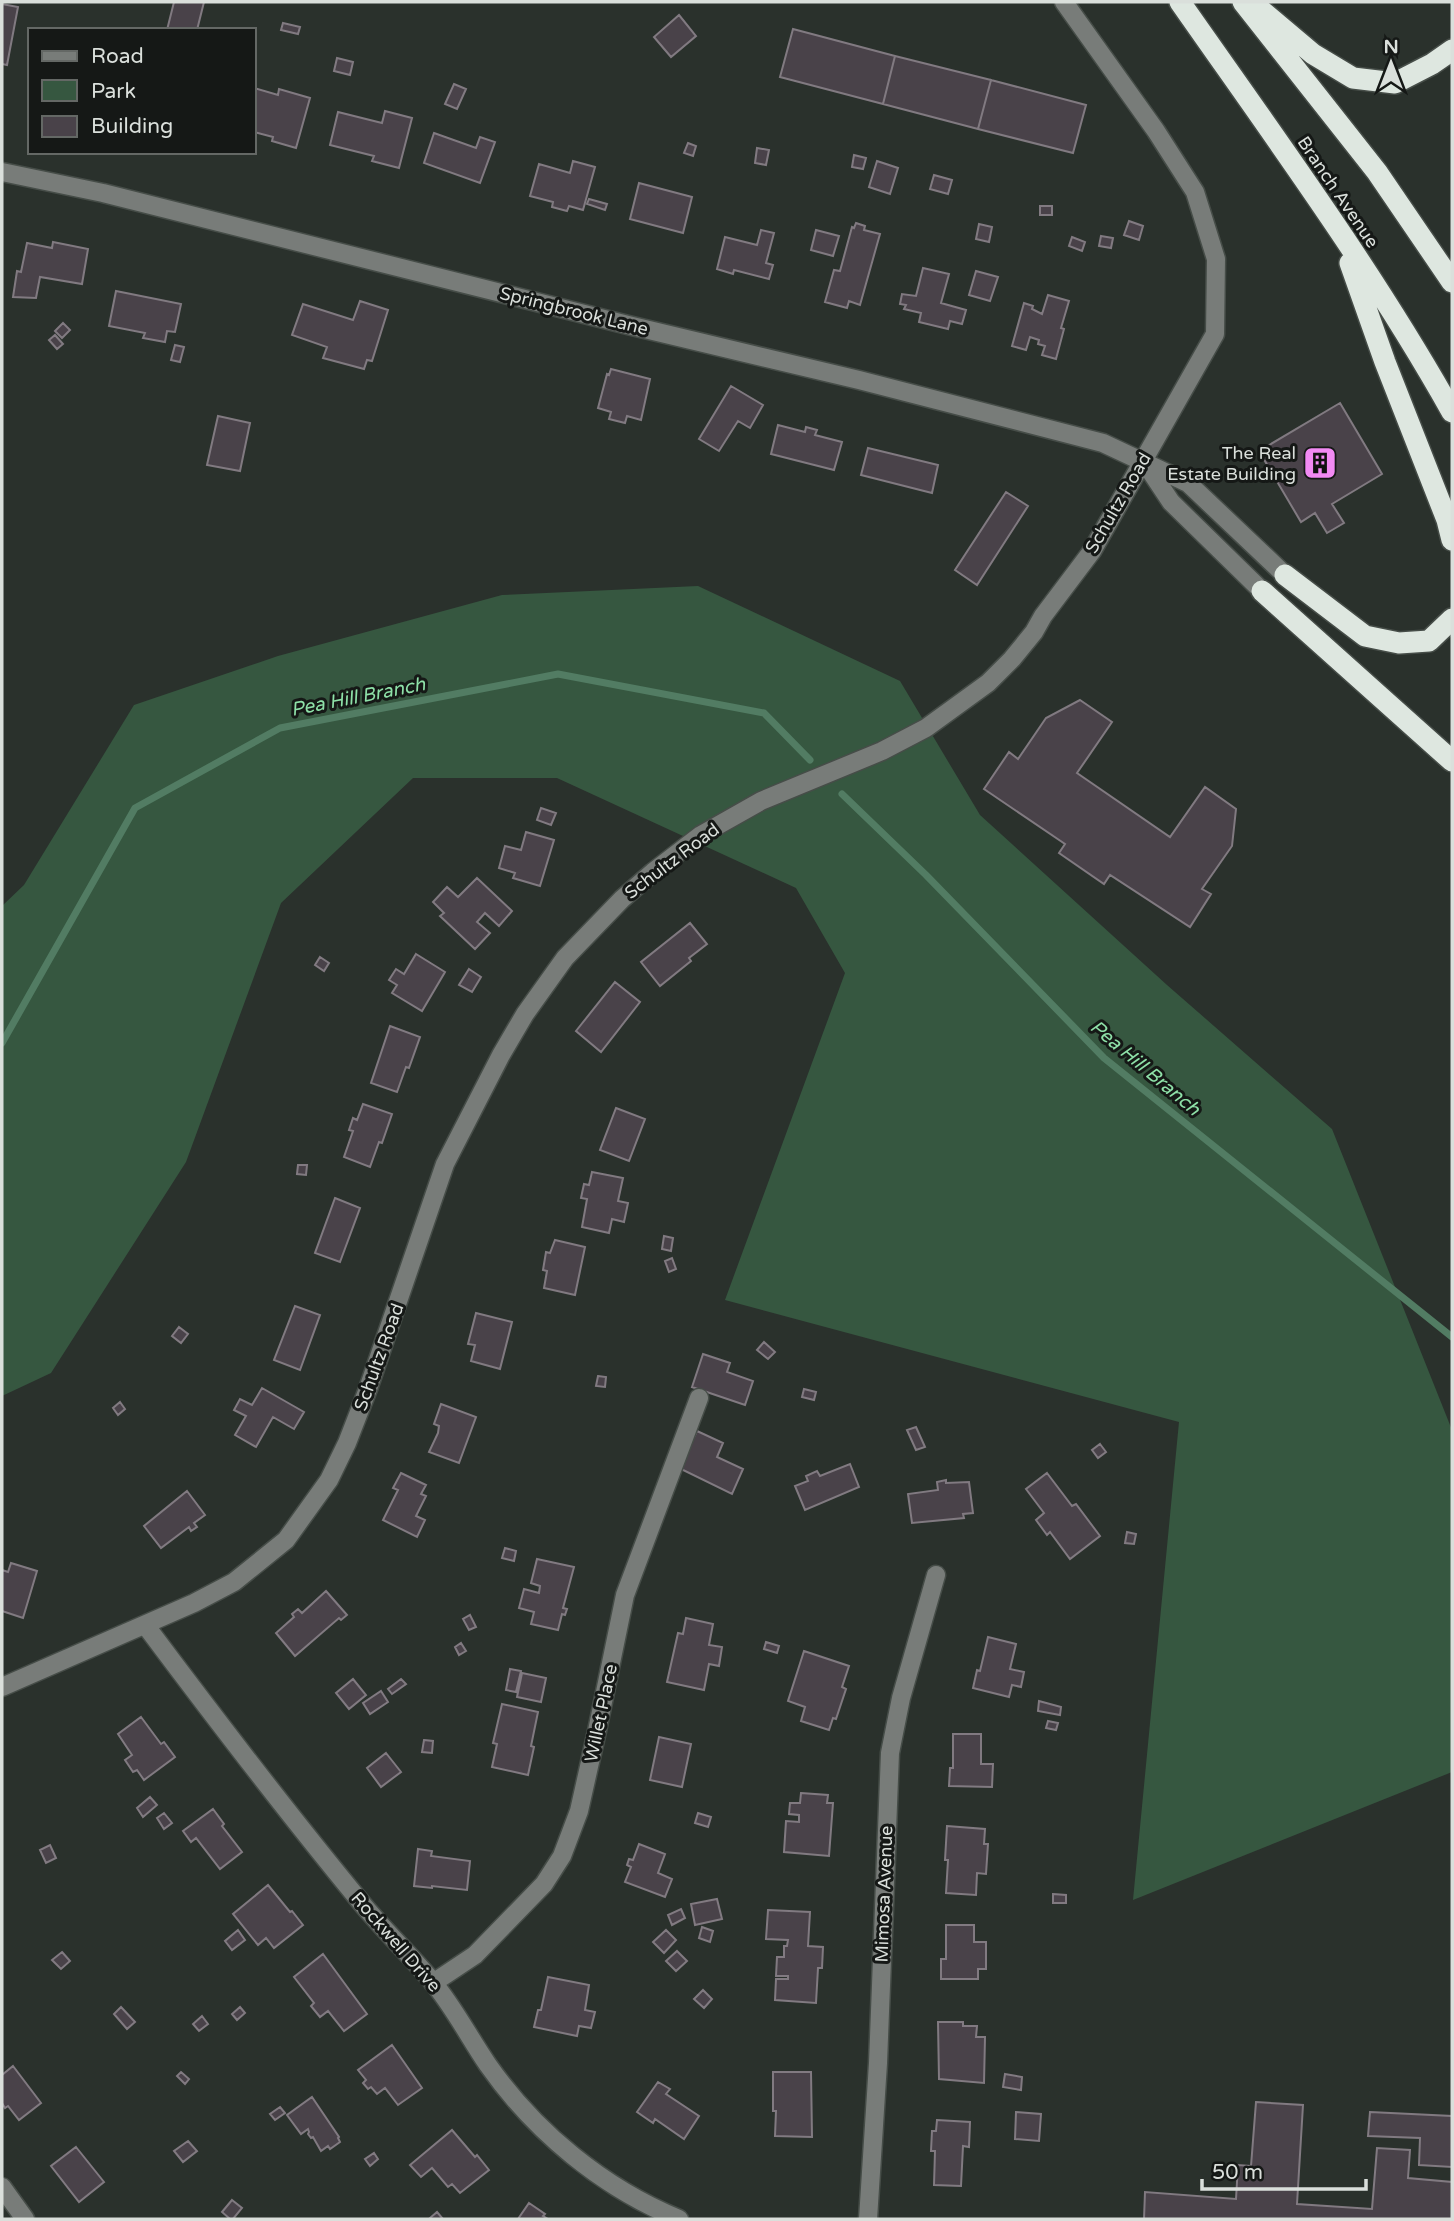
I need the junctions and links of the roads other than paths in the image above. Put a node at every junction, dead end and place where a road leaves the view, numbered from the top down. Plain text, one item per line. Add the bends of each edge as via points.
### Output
1 (1064, 2) edge
2 (1180, 2) edge
3 (1243, 2) edge
4 (1251, 2) edge
5 (1452, 50) edge
6 (2, 172) edge
7 (1339, 232) junction
8 (1452, 282) edge
9 (1452, 412) edge
10 (1143, 460) junction
11 (1452, 540) edge
12 (1285, 575) joint
13 (1262, 591) joint
14 (1452, 619) edge
15 (1452, 761) edge
16 (699, 1398) dead end
17 (936, 1575) dead end
18 (146, 1626) junction
19 (2, 1687) edge
20 (433, 1983) junction
21 (2, 2187) edge
22 (25, 2219) edge
23 (679, 2219) edge
24 (868, 2219) edge

1 - 10 street, Schultz Road via 1195,192 1216,259 1215,334
2 - 7 highway, Branch Avenue
3 - 8 highway via 1377,172
4 - 5 highway via 1312,54 1353,78 1395,83
6 - 10 street, Springbrook Lane via 859,380 1103,443
7 - 9 highway, Branch Avenue
7 - 11 highway
10 - 12 street, Springbrook Lane via 1188,483
10 - 13 street via 1171,502
10 - 18 street, Schultz Road via 1091,551 1034,632 988,683 893,746 761,801 701,835 622,899 565,958 501,1055 445,1164 368,1389 329,1480 286,1540 262,1561 234,1582
12 - 14 highway via 1365,636 1399,643 1429,641
13 - 15 highway
16 - 20 street, Willet Place via 625,1595 579,1811 562,1856 544,1884 475,1955
17 - 24 street, Mimosa Avenue via 890,1754
18 - 19 street, Schultz Road
18 - 20 street, Rockwell Drive via 257,1774
20 - 23 street, Rockwell Drive via 489,2067 537,2123 598,2175
21 - 22 street

